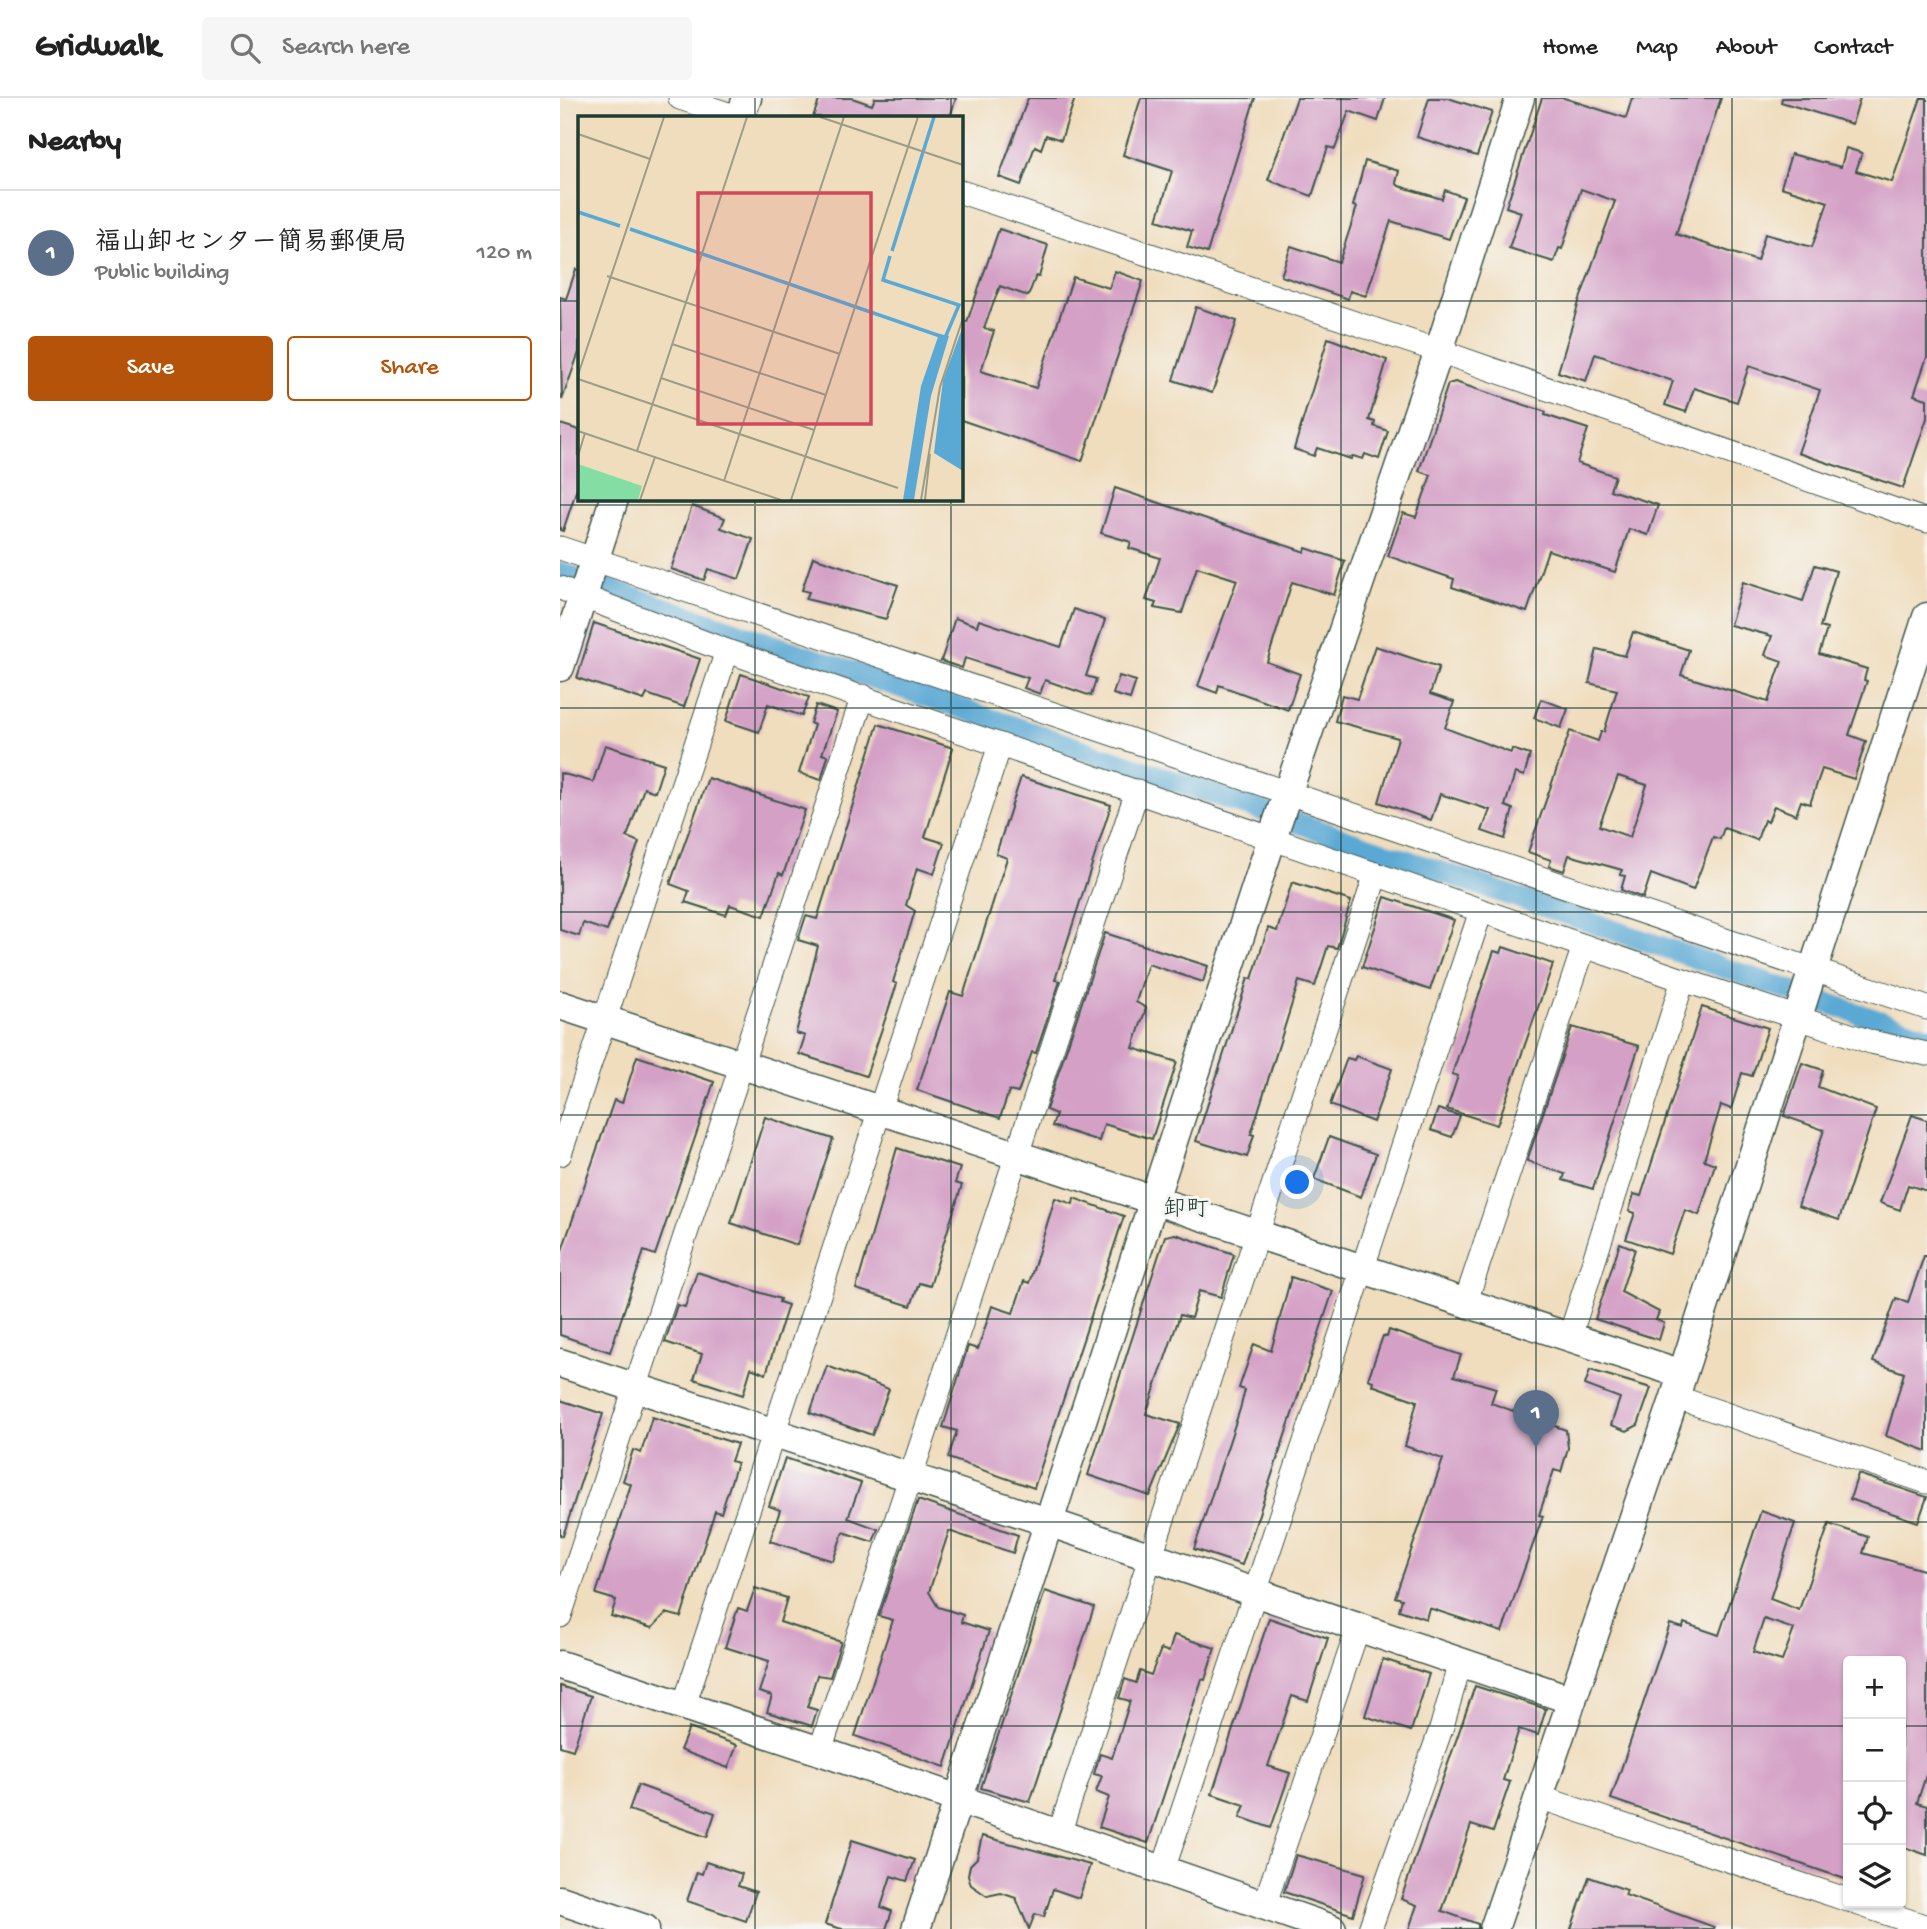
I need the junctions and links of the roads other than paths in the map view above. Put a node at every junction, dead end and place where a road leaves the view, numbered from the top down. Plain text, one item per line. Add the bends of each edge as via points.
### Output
1 (680, 98) edge
2 (747, 98) edge
3 (1520, 98) edge
4 (736, 116) edge
5 (739, 116) edge
6 (962, 192) edge
7 (1439, 351) junction
8 (614, 500) edge
9 (1927, 521) edge
10 (560, 548) edge
11 (583, 580) edge
12 (1927, 617) edge
13 (727, 651) junction
14 (560, 667) edge
15 (863, 696) junction
16 (1000, 745) junction
17 (1137, 790) junction
18 (1279, 816) junction
19 (1376, 874) junction
20 (1481, 911) junction
21 (1584, 946) junction
22 (1682, 980) junction
23 (1805, 993) junction
24 (560, 1005) edge
25 (1927, 1008) edge
26 (604, 1020) junction
27 (1927, 1054) edge
28 (743, 1065) junction
29 (881, 1110) junction
30 (560, 1154) edge
31 (1015, 1154) junction
32 (1156, 1200) junction
33 (1258, 1236) junction
34 (1363, 1270) junction
35 (1465, 1304) junction
36 (1570, 1336) junction
37 (560, 1363) edge
38 (1678, 1385) junction
39 (637, 1389) junction
40 (773, 1433) junction
41 (911, 1478) junction
42 (1927, 1482) edge
43 (1048, 1522) junction
44 (1149, 1557) junction
45 (1254, 1593) junction
46 (560, 1616) edge
47 (1358, 1628) junction
48 (1460, 1663) junction
49 (560, 1665) edge
50 (1572, 1700) junction
51 (684, 1705) junction
52 (820, 1751) junction
53 (1539, 1797) junction
54 (958, 1798) junction
55 (1059, 1834) junction
56 (1163, 1870) junction
57 (1843, 1898) edge
58 (560, 1900) edge
59 (1264, 1906) junction
60 (1871, 1908) edge
61 (1927, 1927) edge
62 (645, 1929) edge
63 (916, 1929) edge
64 (1332, 1929) edge
65 (1370, 1929) edge
66 (1494, 1929) edge

1 - 4 street
2 - 5 street
3 - 7 street
6 - 7 street
7 - 9 street
7 - 18 street
8 - 11 street
10 - 11 street
11 - 13 street
11 - 14 street
11 - 18 street
12 - 23 street
13 - 15 street
13 - 26 street
15 - 16 street
15 - 28 street
16 - 17 street
16 - 29 street
17 - 18 street
17 - 31 street
18 - 19 street
18 - 23 street
18 - 32 street
19 - 20 street
19 - 33 street
20 - 21 street
20 - 34 street
21 - 22 street
21 - 35 street
22 - 23 street
22 - 36 street
23 - 25 street
23 - 27 street via 1871,1042
23 - 38 street
24 - 26 street
26 - 28 street
26 - 30 street
28 - 29 street
28 - 39 street
29 - 31 street
29 - 40 street
31 - 32 street
31 - 41 street
32 - 33 street
32 - 43 street
33 - 34 street
33 - 44 street
34 - 35 street
34 - 45 street
35 - 36 street
36 - 38 street
37 - 39 street
38 - 42 street
38 - 50 street
39 - 40 street
39 - 46 street
40 - 41 street
40 - 51 street
41 - 43 street
41 - 52 street
43 - 44 street
43 - 54 street
44 - 45 street
44 - 55 street
45 - 47 street
45 - 56 street
47 - 48 street
47 - 59 street
48 - 50 street
48 - 65 street
49 - 51 street
50 - 53 street
51 - 52 street
52 - 54 street
53 - 57 street
53 - 66 street
54 - 55 street
54 - 63 street
55 - 56 street
56 - 59 street
58 - 62 street
59 - 64 street
60 - 61 street

